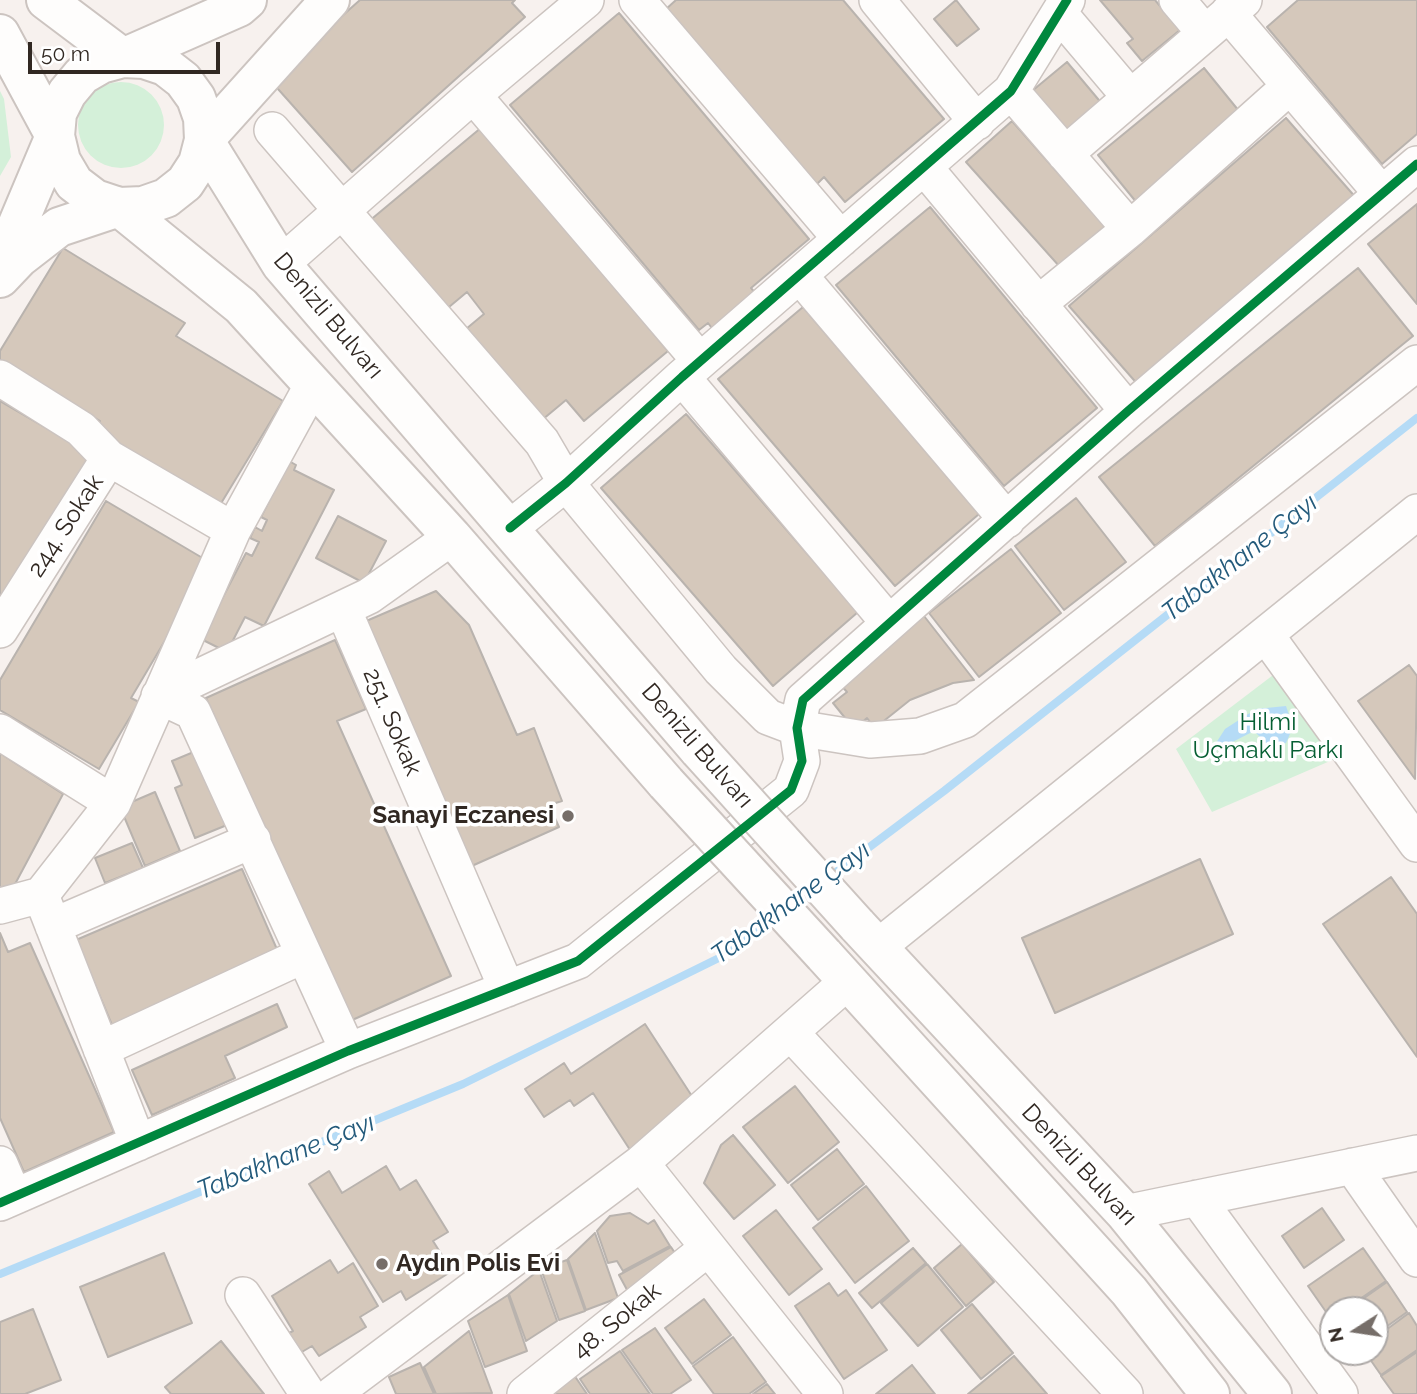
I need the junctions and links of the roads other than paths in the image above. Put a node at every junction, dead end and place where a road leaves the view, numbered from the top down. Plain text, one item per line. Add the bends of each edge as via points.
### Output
1 (46, 0) edge
2 (330, 0) edge
3 (637, 0) edge
4 (877, 0) edge
5 (1177, 0) edge
6 (239, 2) edge
7 (575, 3) edge
8 (1063, 7) edge
9 (1226, 15) edge
10 (0, 34) edge
11 (123, 58) junction
12 (1290, 86) junction
13 (1011, 91) junction
14 (473, 94) junction
15 (1130, 97) junction
16 (977, 122) junction
17 (272, 130) dead end
18 (55, 136) junction
19 (204, 140) junction
20 (1065, 154) junction
21 (1417, 164) edge
22 (925, 168) junction
23 (1382, 194) junction
24 (119, 207) junction
25 (340, 213) junction
26 (1130, 229) junction
27 (841, 239) junction
28 (282, 264) junction
29 (0, 266) edge
30 (800, 276) junction
31 (0, 278) edge
32 (1038, 304) junction
33 (1417, 363) edge
34 (691, 369) junction
35 (0, 378) edge
36 (313, 384) junction
37 (1128, 411) junction
38 (109, 458) junction
39 (566, 483) junction
40 (1417, 512) edge
41 (1007, 520) junction
42 (510, 528) junction
43 (233, 530) junction
44 (452, 537) junction
45 (343, 609) junction
46 (889, 623) junction
47 (0, 630) edge
48 (1266, 635) junction
49 (159, 696) junction
50 (797, 728) junction
51 (0, 732) edge
52 (113, 803) junction
53 (253, 840) junction
54 (1417, 844) edge
55 (0, 906) edge
56 (47, 910) junction
57 (867, 936) junction
58 (304, 955) junction
59 (836, 968) junction
60 (507, 989) junction
61 (792, 1033) junction
62 (101, 1049) junction
63 (348, 1051) junction
64 (138, 1143) junction
65 (1417, 1153) edge
66 (640, 1163) junction
67 (0, 1164) edge
68 (1352, 1166) junction
69 (1197, 1198) junction
70 (7, 1200) edge
71 (1125, 1213) junction
72 (708, 1248) junction
73 (1417, 1259) edge
74 (243, 1296) dead end
75 (1202, 1391) edge
76 (823, 1393) edge
77 (308, 1394) edge
78 (333, 1394) edge
79 (525, 1394) edge
80 (1125, 1394) edge
81 (1272, 1394) edge
82 (1340, 1394) edge

1 - 11 main road
2 - 19 main road
3 - 27 street
4 - 16 street
5 - 9 street
6 - 11 main road
7 - 14 street
8 - 13 street
8 - 15 street
9 - 12 street
9 - 15 street
10 - 18 main road
11 - 18 main road via 101,64 74,84 57,113
11 - 19 main road via 165,66 183,80 203,118
12 - 23 street
12 - 26 street
13 - 16 street
13 - 20 street
14 - 25 street
14 - 34 street
15 - 20 street
16 - 22 street
17 - 25 street
18 - 24 main road via 61,161 74,183 95,199
18 - 29 main road
19 - 24 main road via 198,163 185,183 166,198 143,206
19 - 28 main road, Denizli Bulvarı
20 - 26 street
21 - 23 street
22 - 27 street
22 - 32 street
23 - 37 street
24 - 31 main road via 59,227
24 - 36 main road, Denizli Bulvarı via 241,306
25 - 28 street
25 - 39 street via 542,442
26 - 32 street
27 - 30 street
28 - 42 main road, Denizli Bulvarı
30 - 34 street
30 - 41 street
32 - 37 street
33 - 50 street via 965,720 920,736 870,740
34 - 39 street
34 - 46 street
35 - 38 street via 81,429
36 - 43 street
36 - 44 main road, Denizli Bulvarı
37 - 41 street
38 - 43 street
38 - 47 street, 244. Sokak
39 - 42 street
39 - 50 street via 721,670 768,717
40 - 48 street
41 - 46 street
42 - 57 main road, Denizli Bulvarı, bridge via 699,750
43 - 49 street
44 - 45 street
44 - 59 main road, Denizli Bulvarı, bridge via 666,783
45 - 49 street
45 - 60 street, 251. Sokak
46 - 50 street via 803,700
48 - 54 street
48 - 57 street
49 - 52 street
49 - 53 street via 193,712
50 - 60 street via 802,761 790,790 578,961
51 - 52 street
52 - 56 street
53 - 56 street
53 - 58 street
55 - 56 street
56 - 62 street
57 - 71 main road, Denizli Bulvarı
58 - 62 street
58 - 63 street
59 - 61 street
59 - 75 main road, Denizli Bulvarı via 1129,1291
60 - 63 street
61 - 66 street
61 - 80 street
62 - 64 street
63 - 64 street
64 - 70 street
65 - 68 street
66 - 72 street
66 - 78 street
67 - 70 street
68 - 69 street
68 - 73 street
69 - 71 street
69 - 82 street
71 - 81 main road, Denizli Bulvarı
72 - 76 street
72 - 79 street, 48. Sokak
74 - 77 street

